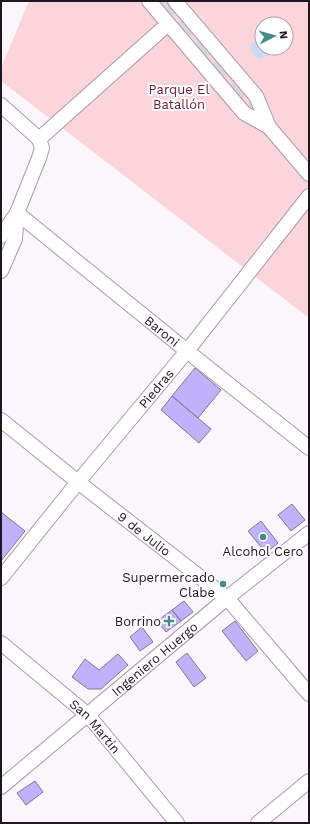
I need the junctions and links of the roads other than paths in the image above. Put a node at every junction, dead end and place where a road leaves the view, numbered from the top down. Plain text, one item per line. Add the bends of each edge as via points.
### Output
1 (149, 1) edge
2 (175, 1) edge
3 (168, 24) junction
4 (1, 105) edge
5 (269, 128) junction
6 (39, 139) junction
7 (309, 174) edge
8 (309, 196) edge
9 (17, 213) junction
10 (1, 236) edge
11 (1, 272) edge
12 (187, 351) junction
13 (1, 420) edge
14 (309, 448) edge
15 (78, 482) junction
16 (309, 533) edge
17 (1, 578) edge
18 (227, 598) junction
19 (1, 643) edge
20 (309, 694) edge
21 (88, 715) junction
22 (309, 781) edge
23 (1, 787) edge
24 (177, 823) edge
25 (258, 823) edge

1 - 3 street
2 - 5 street via 256,96
3 - 5 street via 244,113
3 - 6 street
4 - 6 street
5 - 7 street
6 - 9 street via 42,148
8 - 12 street, Piedras
9 - 10 street
9 - 11 street via 15,239
9 - 12 street, Baroni
12 - 14 street, Baroni
12 - 15 street, Piedras
13 - 15 street, 9 de Julio
15 - 17 street, Piedras
15 - 18 street, 9 de Julio
16 - 18 street, Ingeniero Huergo
18 - 20 street, 9 de Julio
18 - 21 street, Ingeniero Huergo
19 - 21 street, San Martín
21 - 23 street, Ingeniero Huergo
21 - 24 street, San Martín
22 - 25 street

